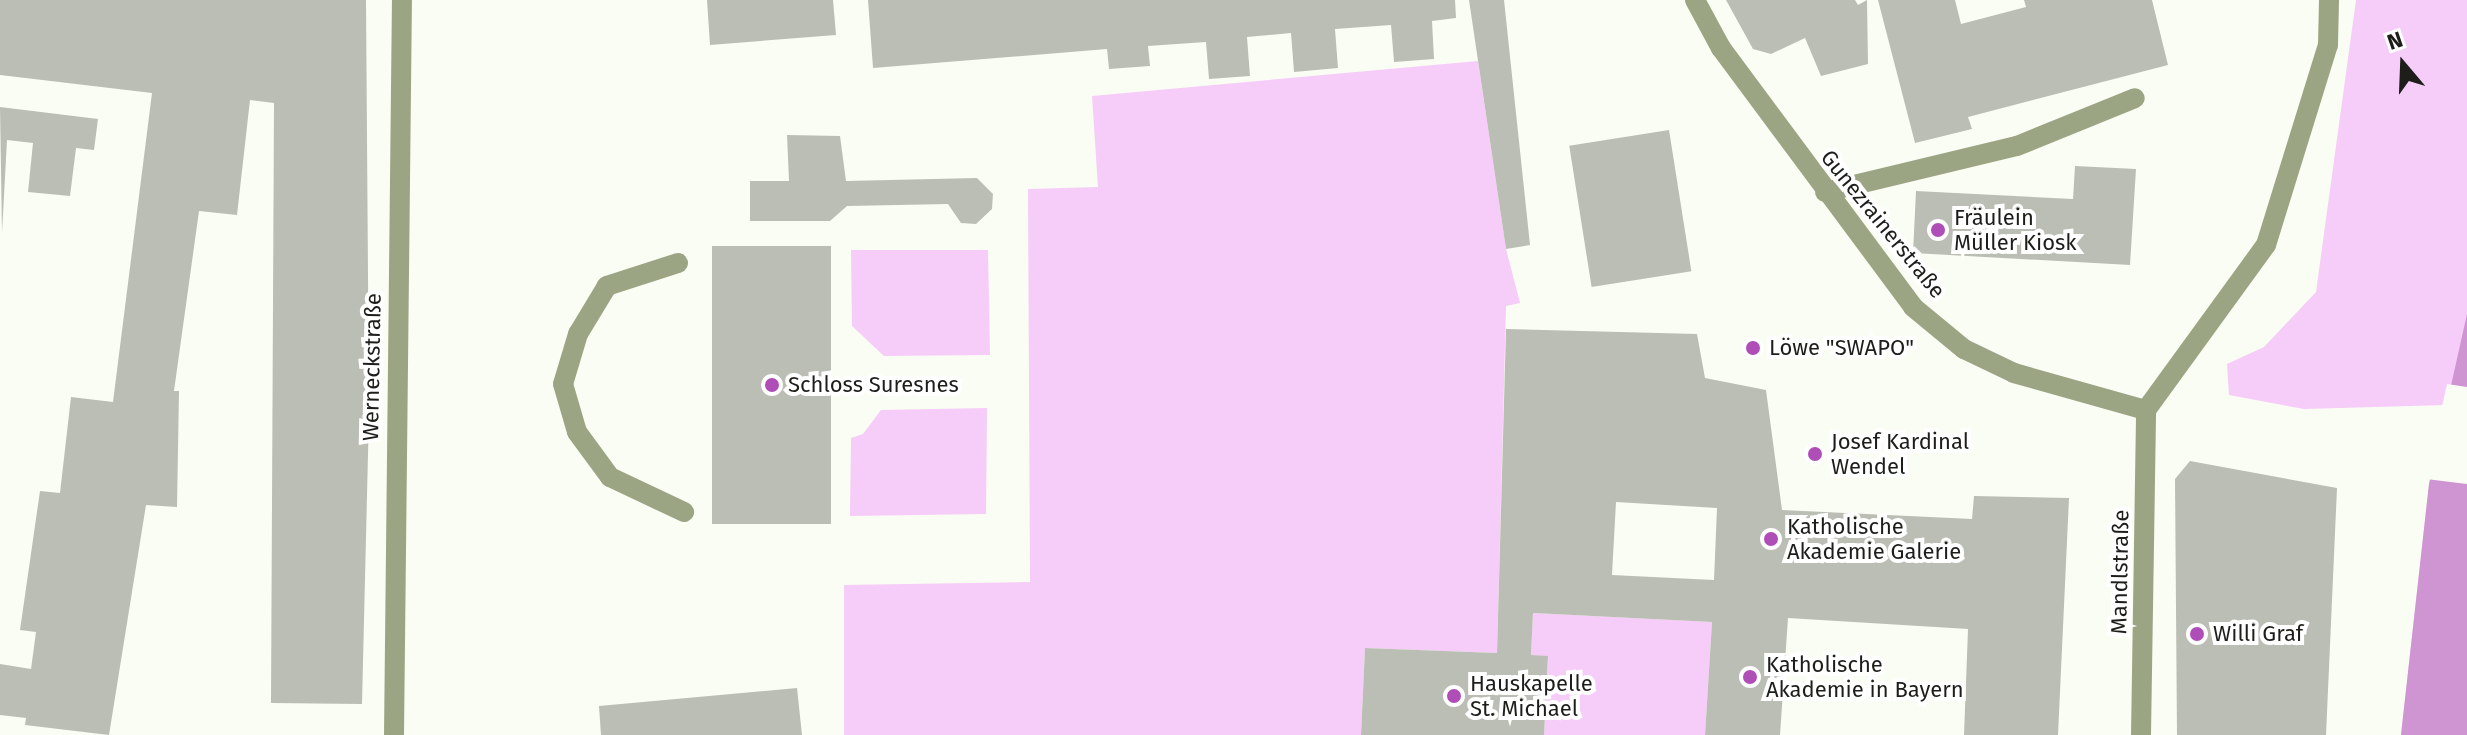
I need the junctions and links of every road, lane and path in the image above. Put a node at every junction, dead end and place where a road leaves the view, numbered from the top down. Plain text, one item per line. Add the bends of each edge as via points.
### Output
1 (402, 0) edge
2 (1695, 0) edge
3 (2329, 0) edge
4 (2135, 98) dead end
5 (1825, 192) junction
6 (678, 263) dead end
7 (2146, 410) junction
8 (684, 512) dead end
9 (394, 735) edge
10 (2141, 735) edge

1 - 9 street, Werneckstraße
2 - 5 street, Gunezrainerstraße via 1721,48
3 - 7 street via 2328,45 2266,245
4 - 5 street via 2017,146
5 - 7 street, Gunezrainerstraße via 1913,307 1964,349 2014,373
6 - 8 street via 607,286 578,334 563,384 577,432 610,477
7 - 10 street, Mandlstraße

